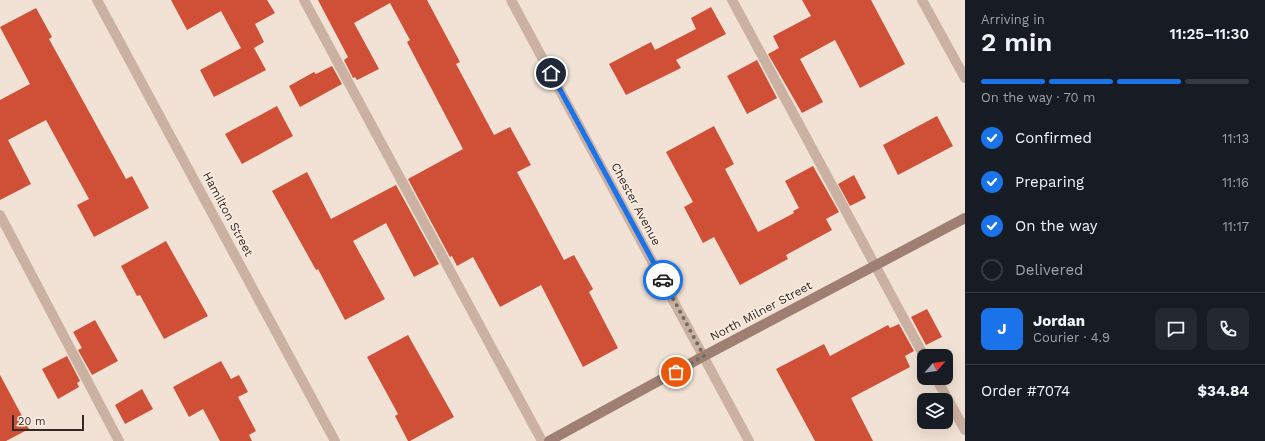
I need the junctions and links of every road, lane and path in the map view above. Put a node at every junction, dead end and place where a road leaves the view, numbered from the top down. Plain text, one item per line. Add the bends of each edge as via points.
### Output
1 (97, 0) edge
2 (304, 0) edge
3 (511, 0) edge
4 (732, 0) edge
5 (922, 0) edge
6 (965, 78) edge
7 (0, 216) edge
8 (965, 218) edge
9 (875, 266) junction
10 (920, 349) edge
11 (704, 356) junction
12 (940, 385) edge
13 (965, 430) edge
14 (119, 441) edge
15 (335, 441) edge
16 (542, 441) edge
17 (549, 441) edge
18 (749, 441) edge

1 - 15 street, Hamilton Street
2 - 16 street
3 - 11 street, Chester Avenue
4 - 9 street
5 - 6 street
7 - 14 street
8 - 9 main road, North Milner Street
9 - 10 street
9 - 11 main road, North Milner Street
11 - 17 main road, North Milner Street
11 - 18 street, Chester Avenue
12 - 13 street

